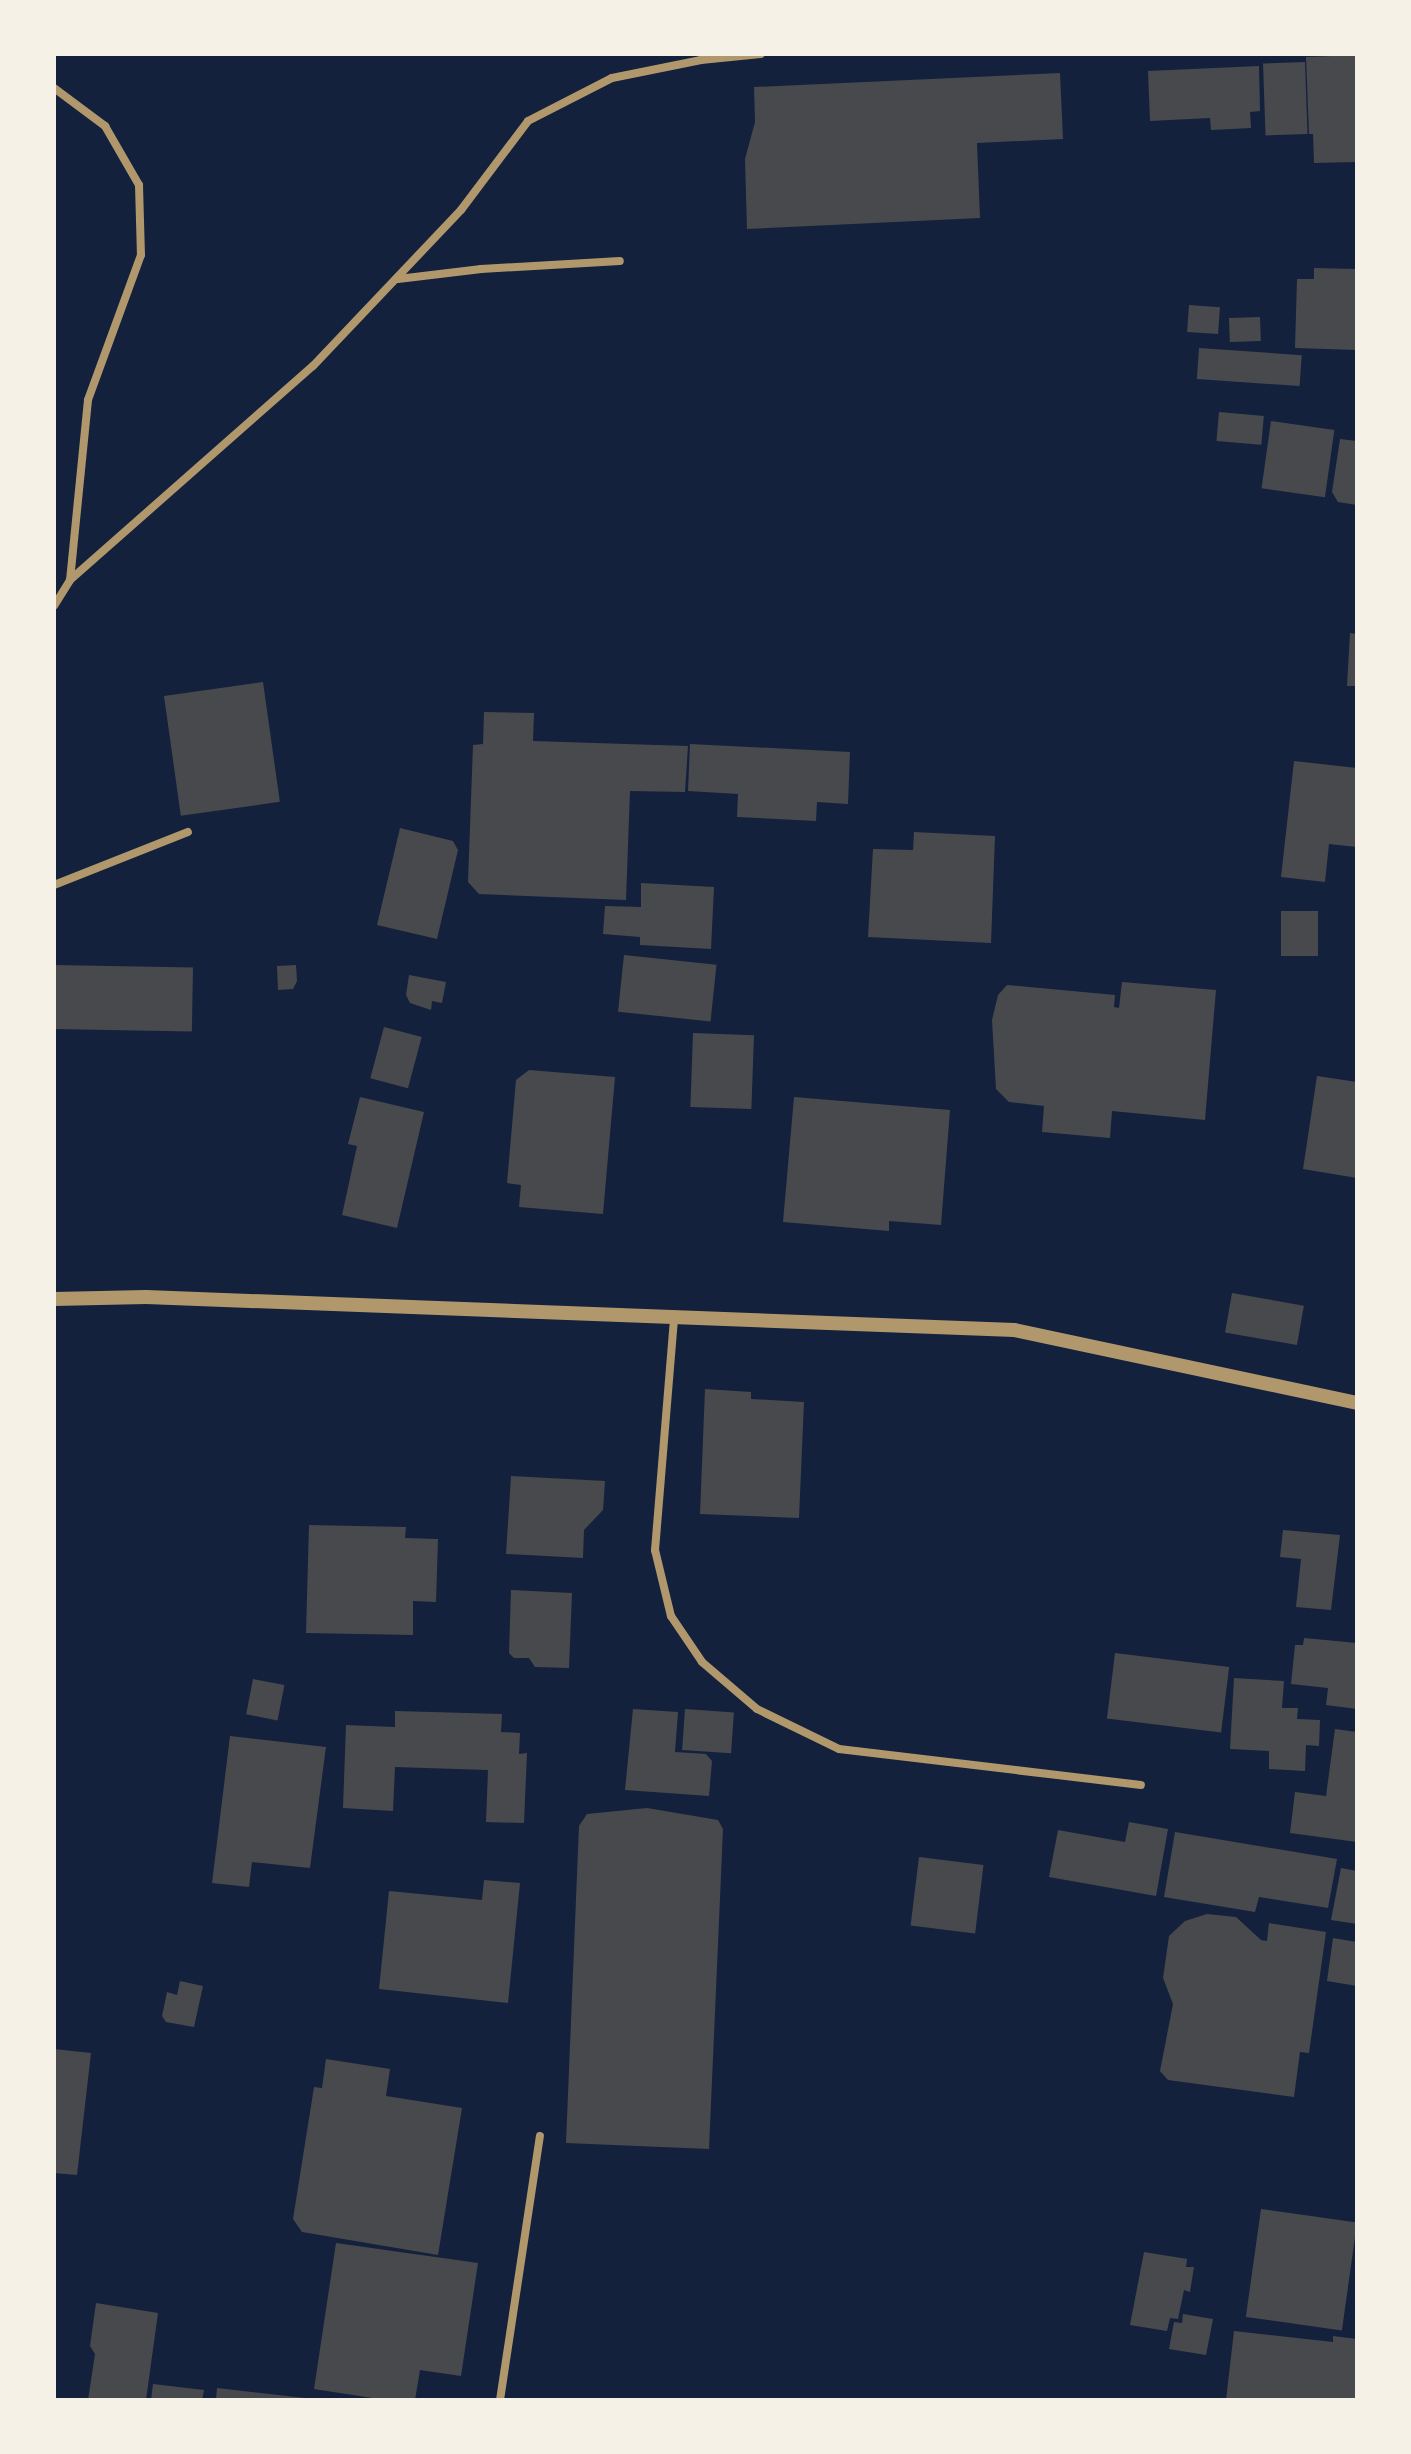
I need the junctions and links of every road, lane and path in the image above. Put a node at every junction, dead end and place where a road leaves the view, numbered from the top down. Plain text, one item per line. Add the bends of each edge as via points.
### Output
1 (761, 54) edge
2 (54, 88) edge
3 (620, 261) dead end
4 (397, 279) junction
5 (70, 580) junction
6 (54, 606) edge
7 (188, 832) dead end
8 (54, 885) edge
9 (54, 1299) edge
10 (674, 1319) junction
11 (1357, 1403) edge
12 (1141, 1785) dead end
13 (540, 2136) dead end
14 (500, 2400) edge

1 - 4 street via 612,78 528,121 461,210
2 - 5 street via 105,126 139,185 141,255 88,400
3 - 4 street
4 - 5 street via 313,366
5 - 6 street
7 - 8 street
9 - 10 street via 146,1297
10 - 11 street via 1014,1330
10 - 12 street via 655,1550 671,1616 702,1662 757,1709 839,1749
13 - 14 street

